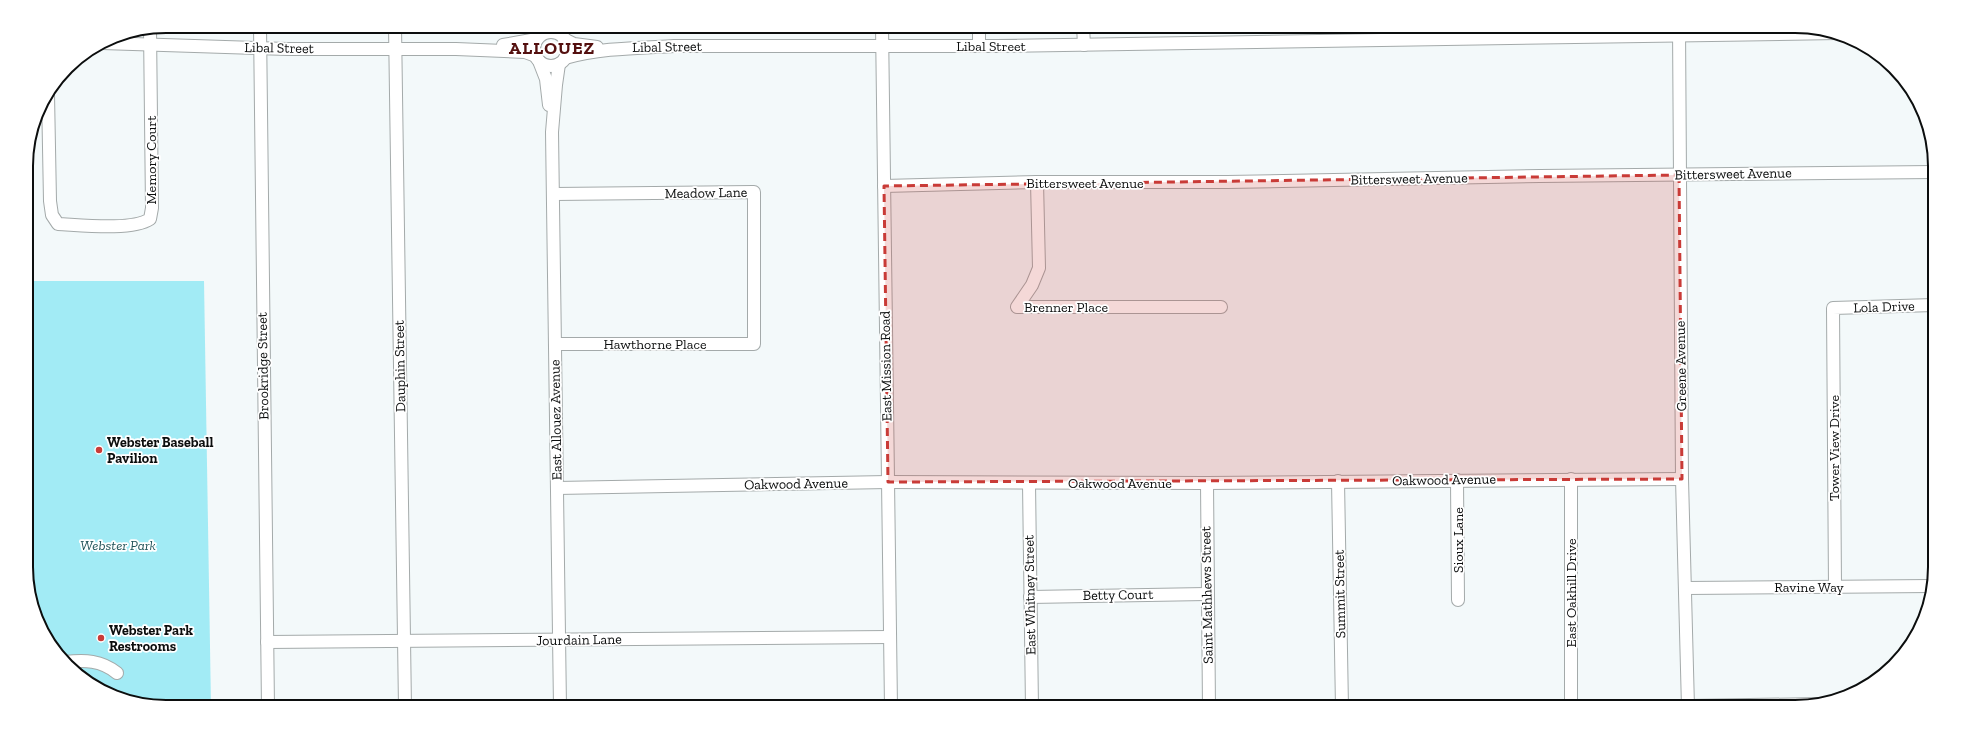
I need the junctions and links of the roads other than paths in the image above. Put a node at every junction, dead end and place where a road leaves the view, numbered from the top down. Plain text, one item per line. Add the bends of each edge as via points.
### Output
1 (260, 33) edge
2 (395, 33) edge
3 (543, 33) edge
4 (561, 33) edge
5 (882, 33) edge
6 (979, 33) edge
7 (1083, 33) edge
8 (1560, 33) edge
9 (1679, 33) edge
10 (150, 34) edge
11 (114, 44) edge
12 (150, 45) junction
13 (1084, 45) junction
14 (882, 46) junction
15 (979, 46) junction
16 (260, 48) junction
17 (624, 48) junction
18 (395, 49) junction
19 (456, 49) junction
20 (538, 58) junction
21 (562, 61) junction
22 (48, 105) edge
23 (552, 132) junction
24 (1928, 172) edge
25 (1679, 175) junction
26 (1036, 182) junction
27 (884, 186) junction
28 (554, 194) junction
29 (1928, 305) edge
30 (1221, 307) dead end
31 (1833, 308) joint
32 (555, 344) junction
33 (754, 344) joint
34 (1571, 479) junction
35 (1682, 479) junction
36 (1457, 480) junction
37 (1338, 481) junction
38 (888, 482) junction
39 (1029, 483) junction
40 (1207, 483) junction
41 (557, 488) junction
42 (1926, 586) edge
43 (1835, 587) junction
44 (1686, 588) junction
45 (1206, 594) junction
46 (1030, 597) junction
47 (1458, 600) dead end
48 (890, 636) junction
49 (559, 640) junction
50 (404, 641) junction
51 (267, 642) junction
52 (73, 662) edge
53 (117, 673) dead end
54 (268, 700) edge
55 (404, 700) edge
56 (560, 700) edge
57 (891, 700) edge
58 (1032, 700) edge
59 (1209, 700) edge
60 (1342, 700) edge
61 (1571, 700) edge
62 (1688, 700) edge

1 - 16 street, Brookridge Street
2 - 18 street, Dauphin Street
3 - 19 street, Libal Street via 522,43
3 - 20 street via 535,44
4 - 17 street, Libal Street via 574,44
4 - 21 street via 568,48
5 - 14 street, East Mission Road
6 - 15 street
7 - 13 street
8 - 13 street, Libal Street
9 - 25 street, Greene Avenue
10 - 12 street
11 - 12 street, Libal Street
12 - 16 street, Libal Street
12 - 22 street, Memory Court via 152,208 150,219 142,224 58,224 52,215 50,201
13 - 15 street, Libal Street
14 - 15 street, Libal Street
14 - 17 street, Libal Street
14 - 27 street, East Mission Road
16 - 18 street, Libal Street
16 - 51 street, Brookridge Street
17 - 21 street, Libal Street via 586,53
18 - 19 street, Libal Street
18 - 50 street, Dauphin Street
19 - 20 street, Libal Street via 525,52
20 - 21 street via 549,66
20 - 23 street, East Allouez Avenue via 546,79
21 - 23 street, East Allouez Avenue via 556,84
23 - 28 street, East Allouez Avenue
24 - 25 street, Bittersweet Avenue
25 - 26 street, Bittersweet Avenue via 1227,182
25 - 35 street, Greene Avenue
26 - 27 street, Bittersweet Avenue
26 - 30 street, Brenner Place via 1040,268 1017,308
27 - 38 street, East Mission Road
28 - 32 street, East Allouez Avenue
28 - 33 street, Meadow Lane via 754,192
29 - 31 street, Lola Drive
31 - 43 street, Tower View Drive
32 - 33 street, Hawthorne Place
32 - 41 street, East Allouez Avenue
34 - 35 street, Oakwood Avenue
34 - 36 street, Oakwood Avenue
34 - 61 street, East Oakhill Drive
35 - 44 street, Greene Avenue
36 - 37 street, Oakwood Avenue
36 - 47 street, Sioux Lane
37 - 40 street, Oakwood Avenue
37 - 60 street, Summit Street
38 - 39 street, Oakwood Avenue
38 - 41 street, Oakwood Avenue
38 - 48 street, East Mission Road
39 - 40 street, Oakwood Avenue
39 - 46 street, East Whitney Street
40 - 45 street, Saint Mathhews Street
41 - 49 street, East Allouez Avenue
42 - 43 street, Ravine Way
43 - 44 street, Ravine Way
44 - 62 street, Greene Avenue
45 - 46 street, Betty Court
45 - 59 street, Saint Mathhews Street
46 - 58 street, East Whitney Street
48 - 49 street, Jourdain Lane
48 - 57 street, East Mission Road
49 - 50 street, Jourdain Lane
49 - 56 street, East Allouez Avenue
50 - 51 street, Jourdain Lane
50 - 55 street, Dauphin Street
51 - 54 street, Brookridge Street
52 - 53 street via 103,663

